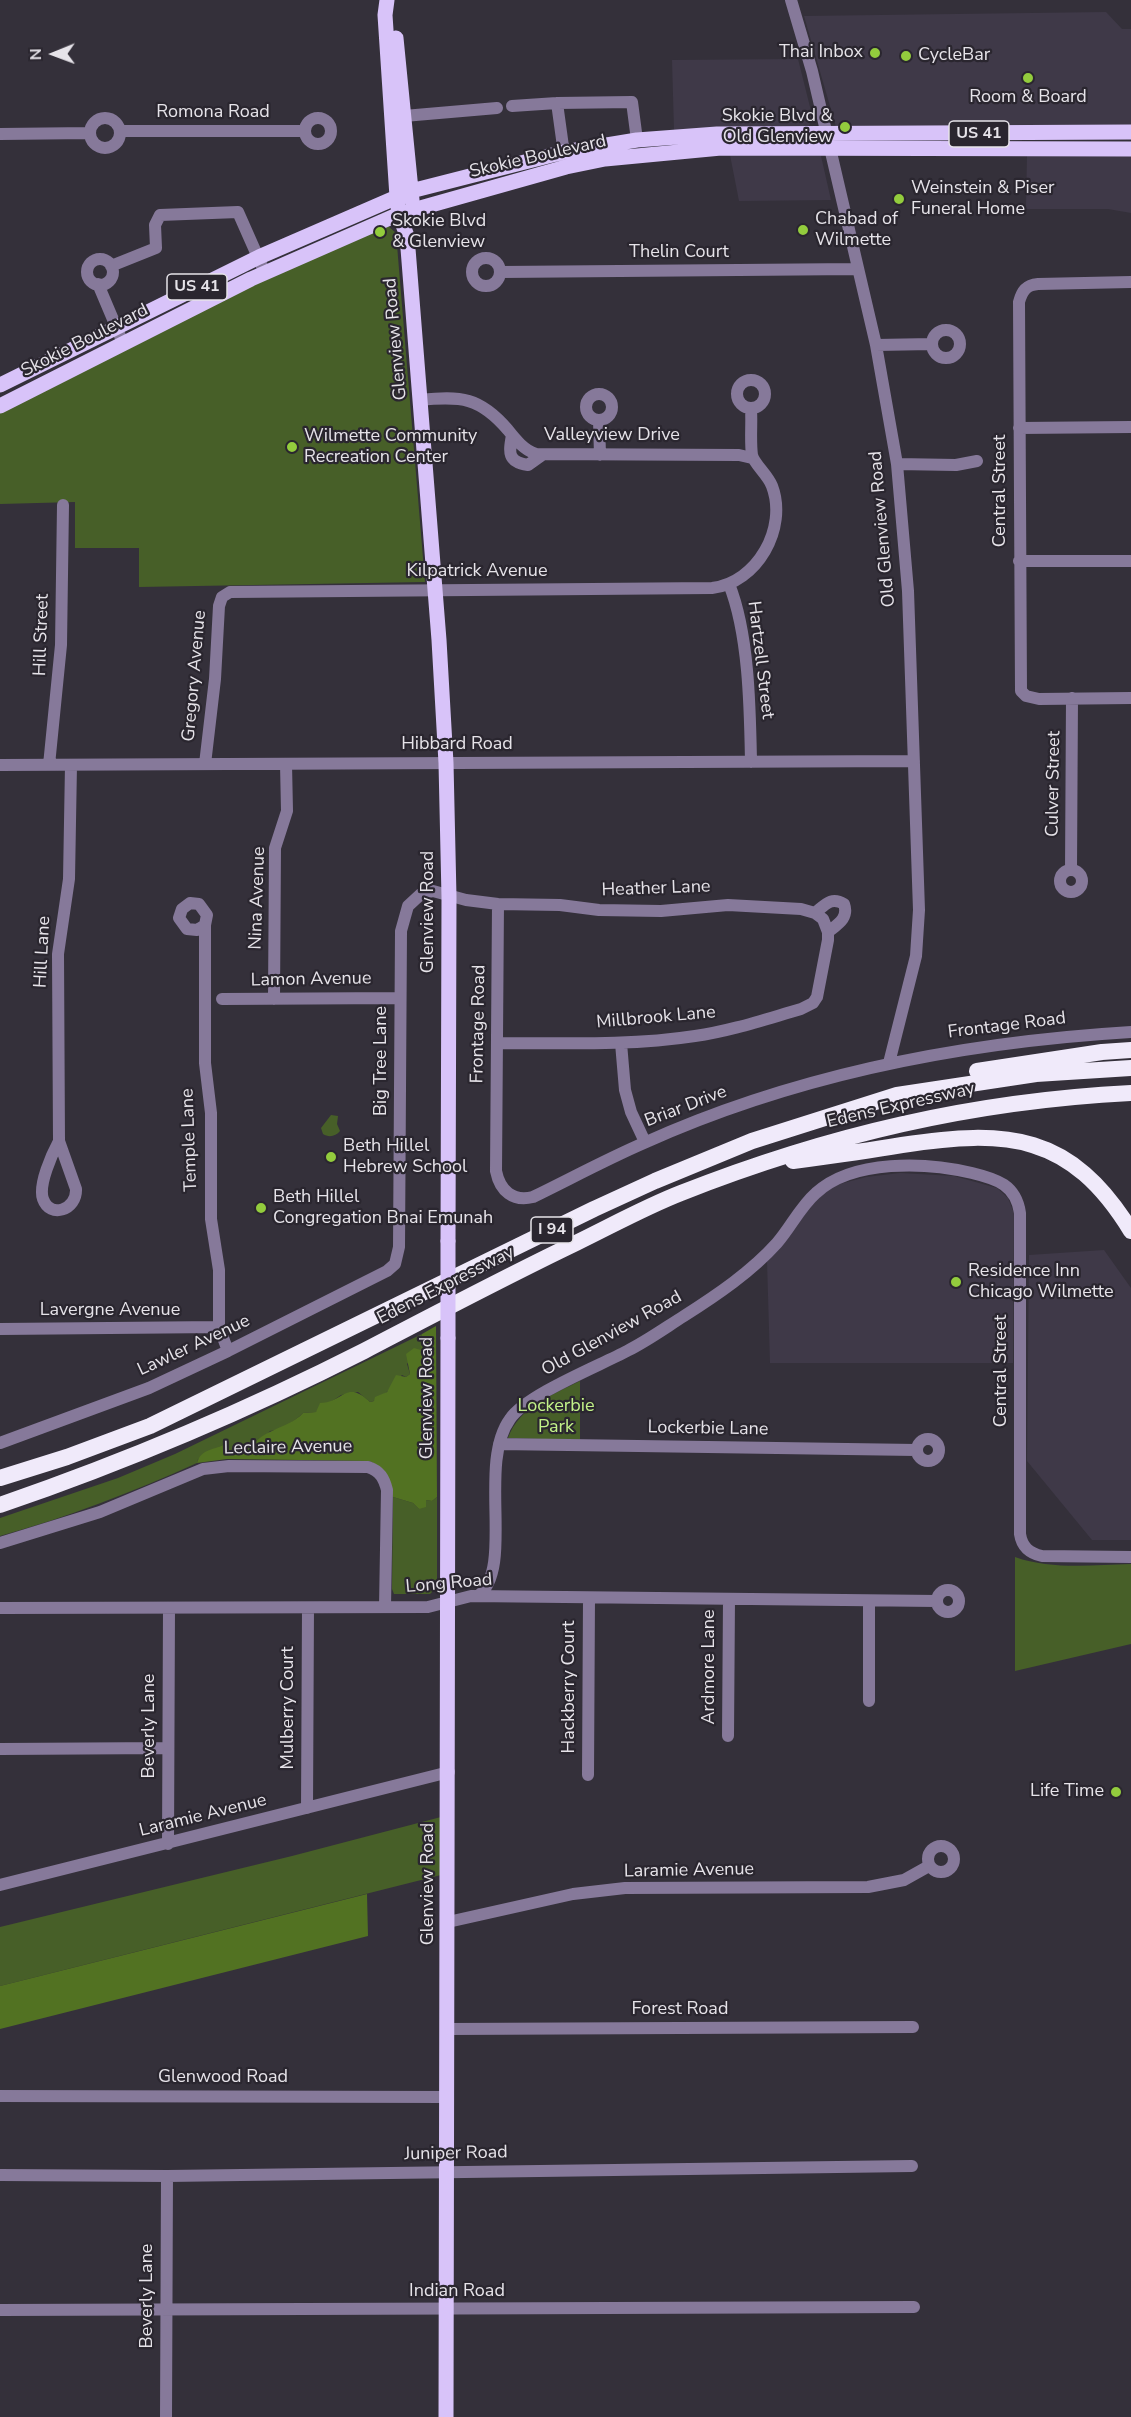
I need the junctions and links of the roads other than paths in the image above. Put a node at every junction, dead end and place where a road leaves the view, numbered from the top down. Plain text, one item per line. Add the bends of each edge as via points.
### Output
1 (388, 0) edge
2 (791, 0) edge
3 (557, 103) junction
4 (512, 106) dead end
5 (497, 108) dead end
6 (404, 116) junction
7 (120, 131) junction
8 (305, 131) dead end
9 (1131, 132) edge
10 (90, 133) junction
11 (0, 134) edge
12 (638, 140) junction
13 (828, 141) junction
14 (1131, 149) edge
15 (565, 160) junction
16 (404, 194) junction
17 (414, 209) junction
18 (399, 214) junction
19 (407, 236) junction
20 (259, 257) junction
21 (111, 266) junction
22 (857, 269) junction
23 (501, 272) dead end
24 (265, 273) junction
25 (1131, 282) edge
26 (98, 284) junction
27 (116, 326) junction
28 (123, 343) junction
29 (932, 344) dead end
30 (876, 345) junction
31 (0, 385) edge
32 (420, 400) junction
33 (0, 406) edge
34 (752, 409) dead end
35 (599, 420) dead end
36 (1131, 427) edge
37 (1019, 428) junction
38 (600, 455) junction
39 (752, 458) junction
40 (977, 461) dead end
41 (897, 464) junction
42 (63, 505) dead end
43 (1019, 561) junction
44 (1131, 561) edge
45 (729, 584) junction
46 (434, 590) junction
47 (226, 594) joint
48 (1072, 698) junction
49 (1131, 698) edge
50 (914, 761) junction
51 (751, 762) junction
52 (446, 763) junction
53 (205, 764) junction
54 (286, 764) junction
55 (0, 765) edge
56 (49, 765) junction
57 (71, 765) junction
58 (1071, 870) dead end
59 (449, 897) junction
60 (498, 904) junction
61 (819, 916) junction
62 (205, 925) dead end
63 (828, 932) junction
64 (400, 998) junction
65 (222, 999) dead end
66 (274, 999) junction
67 (1131, 1032) edge
68 (497, 1043) junction
69 (621, 1043) junction
70 (1131, 1050) edge
71 (889, 1063) junction
72 (1131, 1068) edge
73 (1131, 1093) edge
74 (897, 1095) junction
75 (59, 1141) junction
76 (645, 1142) junction
77 (751, 1167) junction
78 (1013, 1191) joint
79 (505, 1192) joint
80 (1131, 1231) edge
81 (395, 1264) joint
82 (219, 1327) junction
83 (0, 1329) edge
84 (228, 1352) junction
85 (0, 1443) edge
86 (499, 1443) junction
87 (916, 1450) dead end
88 (0, 1478) edge
89 (0, 1505) edge
90 (0, 1543) edge
91 (1131, 1557) edge
92 (478, 1596) junction
93 (589, 1598) junction
94 (729, 1599) junction
95 (869, 1601) junction
96 (937, 1601) dead end
97 (448, 1602) junction
98 (385, 1607) junction
99 (0, 1608) edge
100 (168, 1608) junction
101 (308, 1608) junction
102 (869, 1701) dead end
103 (728, 1736) dead end
104 (168, 1748) junction
105 (0, 1749) edge
106 (449, 1772) junction
107 (588, 1775) dead end
108 (307, 1808) junction
109 (168, 1844) junction
110 (930, 1866) dead end
111 (0, 1885) edge
112 (448, 1922) junction
113 (914, 2026) dead end
114 (448, 2029) junction
115 (0, 2096) edge
116 (447, 2097) junction
117 (912, 2166) dead end
118 (447, 2172) junction
119 (0, 2175) edge
120 (167, 2176) junction
121 (914, 2307) dead end
122 (0, 2310) edge
123 (447, 2310) junction
124 (166, 2311) junction
125 (166, 2417) edge
126 (446, 2417) edge

1 - 6 main road, Glenview Road
1 - 16 main road, Glenview Road via 385,15
2 - 13 street, Old Glenview Road
3 - 4 street
3 - 12 street via 632,102
3 - 15 street
5 - 6 street
6 - 16 main road, Glenview Road
7 - 8 street, Romona Road
7 - 10 street, Romona Road via 117,123 105,118 93,124
7 - 10 street via 115,144 106,148 93,142
9 - 13 main road, Skokie Boulevard / US 41
10 - 11 street, Romona Road
12 - 13 main road, Skokie Boulevard / US 41 via 717,134
12 - 15 main road, Skokie Boulevard / US 41
13 - 14 main road, Skokie Boulevard / US 41
13 - 15 main road, Skokie Boulevard / US 41
13 - 22 street, Old Glenview Road
15 - 16 main road, Skokie Boulevard / US 41
15 - 17 main road, Skokie Boulevard / US 41
16 - 17 main road, Glenview Road
16 - 18 main road, Glenview Road
16 - 20 main road, Skokie Boulevard / US 41
17 - 18 main road, Skokie Boulevard / US 41
17 - 19 main road, Glenview Road
18 - 19 main road, Glenview Road
18 - 24 main road, Skokie Boulevard / US 41
19 - 32 main road, Glenview Road
20 - 21 street via 238,212 160,215 155,225 156,248
20 - 24 street
20 - 27 main road, Skokie Boulevard / US 41
21 - 26 street via 110,279
21 - 26 street via 102,259 90,263 87,274
22 - 23 street, Thelin Court
22 - 30 street, Old Glenview Road
24 - 28 main road, Skokie Boulevard / US 41
25 - 37 street, Central Street via 1038,284 1021,293
26 - 27 street
27 - 28 street
27 - 31 main road, Skokie Boulevard / US 41
28 - 33 main road, Skokie Boulevard / US 41
29 - 30 street
30 - 41 street, Old Glenview Road
32 - 38 street, Valleyview Drive via 454,397 483,406 529,452
32 - 46 main road, Glenview Road
34 - 39 street
35 - 38 street
36 - 37 street
37 - 43 street, Central Street
38 - 39 street, Valleyview Drive
39 - 45 street, Hartzell Street via 773,487 774,526 758,561
40 - 41 street via 956,465
41 - 50 street, Old Glenview Road via 908,591
42 - 56 street, Hill Street via 61,645
43 - 44 street
43 - 48 street, Central Street via 1021,691 1039,699
45 - 46 street, Kilpatrick Avenue via 711,588
45 - 51 street, Hartzell Street via 743,644
46 - 47 street, Kilpatrick Avenue
46 - 52 main road, Glenview Road
47 - 53 street, Gregory Avenue via 219,606
48 - 49 street
48 - 58 street, Culver Street
50 - 51 street, Hibbard Road
50 - 71 street, Old Glenview Road via 918,945
51 - 52 street, Hibbard Road
52 - 54 street, Hibbard Road
52 - 59 main road, Glenview Road
53 - 54 street, Hibbard Road
53 - 57 street, Hibbard Road
54 - 66 street, Nina Avenue via 286,818 275,848
55 - 56 street, Hibbard Road
56 - 57 street, Hibbard Road
57 - 75 street, Hill Lane via 69,879 58,954
59 - 60 street
59 - 64 street, Big Tree Lane via 433,891 421,894 408,906 401,931
59 - 97 main road, Glenview Road, bridge
60 - 61 street, Heather Lane via 651,911 759,905 801,909
60 - 68 street, Frontage Road
61 - 63 street
61 - 63 street, Millbrook Lane via 830,901 844,904 844,918
62 - 82 street, Temple Lane via 205,1063 211,1113 211,1219 219,1270
63 - 69 street, Millbrook Lane via 819,989 808,1006 718,1032
64 - 66 street, Lamon Avenue
64 - 81 street, Big Tree Lane via 399,1247
65 - 66 street, Lamon Avenue
67 - 71 street, Frontage Road via 1005,1043
68 - 69 street, Millbrook Lane
68 - 79 street, Frontage Road via 496,1171
69 - 76 street via 625,1090
70 - 74 highway via 971,1072
71 - 76 street, Briar Drive via 743,1104
72 - 74 highway, Edens Expressway / I 94 via 1036,1074
73 - 77 highway, Edens Expressway / I 94 via 964,1110 852,1135
74 - 88 highway, Edens Expressway / I 94 via 706,1159 594,1209 150,1426
75 - 75 street, Hill Lane via 42,1192 47,1206 58,1210 69,1207 76,1197
76 - 79 street, Briar Drive via 533,1197 517,1198
77 - 80 highway via 950,1138 1001,1138 1039,1147 1080,1170 1108,1197
77 - 89 highway, Edens Expressway / I 94 via 622,1220 204,1428 96,1472
78 - 86 street, Old Glenview Road via 977,1174 920,1166 869,1170 832,1181 809,1200 777,1243 749,1269 636,1346 520,1407 508,1420
78 - 91 street, Central Street via 1020,1213 1020,1534 1028,1550 1036,1555
81 - 84 street, Lawler Avenue
82 - 83 street, Lavergne Avenue
82 - 84 street, Temple Lane
84 - 85 street, Lawler Avenue via 149,1388
86 - 87 street, Lockerbie Lane
86 - 92 street, Old Glenview Road via 495,1562 490,1582
90 - 98 street, Leclaire Avenue via 100,1512 203,1469 368,1467 381,1475 387,1490
92 - 93 street, Long Road
92 - 97 street, Long Road
93 - 94 street, Long Road
93 - 107 street, Hackberry Court
94 - 95 street, Long Road
94 - 103 street, Ardmore Lane
95 - 96 street, Long Road
95 - 102 street
97 - 98 street, Long Road
97 - 106 main road, Glenview Road
98 - 101 street, Long Road
99 - 100 street, Long Road
100 - 101 street, Long Road
100 - 104 street, Beverly Lane
101 - 108 street, Mulberry Court
104 - 105 street
104 - 109 street, Beverly Lane
106 - 108 street, Laramie Avenue
106 - 112 main road, Glenview Road
108 - 109 street, Laramie Avenue
109 - 111 street, Laramie Avenue
110 - 112 street, Laramie Avenue via 904,1880 868,1887 625,1888 573,1894
112 - 114 main road, Glenview Road
113 - 114 street, Forest Road
114 - 116 main road, Glenview Road
115 - 116 street, Glenwood Road
116 - 118 main road, Glenview Road
117 - 118 street, Juniper Road
118 - 120 street, Juniper Road
118 - 123 main road, Glenview Road
119 - 120 street, Juniper Road
120 - 124 street, Beverly Lane
121 - 123 street, Indian Road
122 - 124 street, Indian Road
123 - 124 street, Indian Road
123 - 126 main road, Glenview Road
124 - 125 street, Beverly Lane

